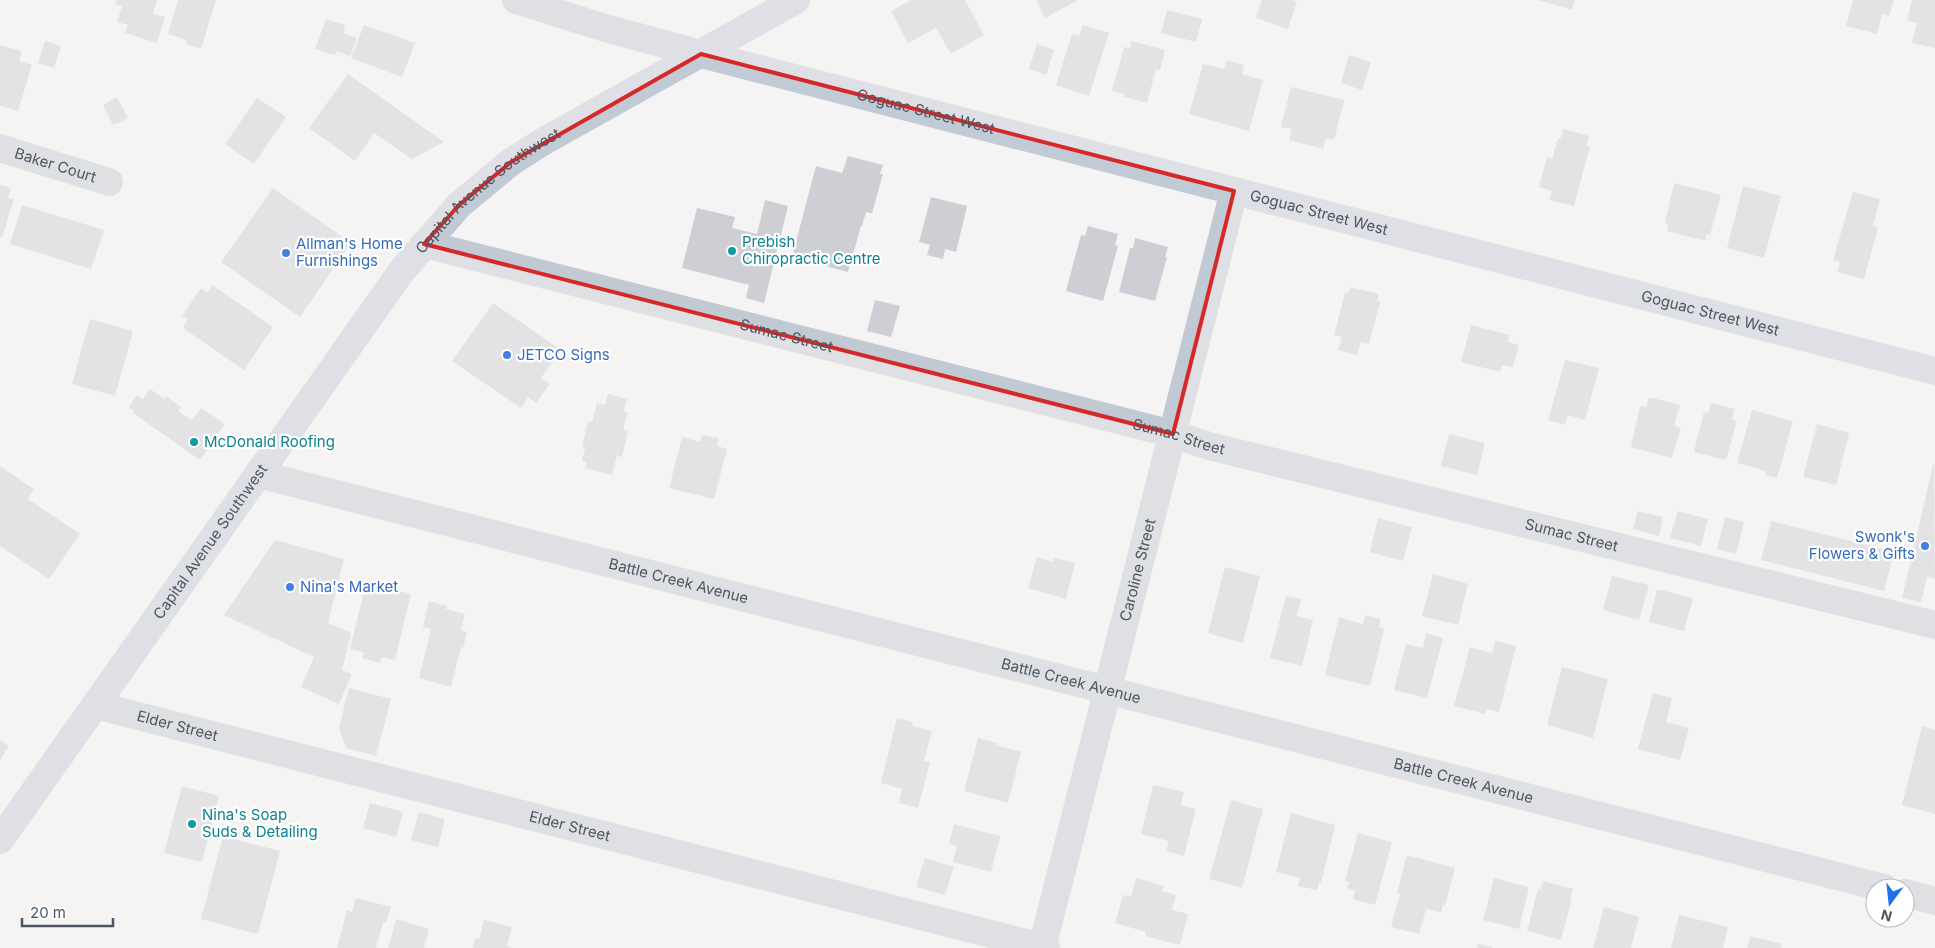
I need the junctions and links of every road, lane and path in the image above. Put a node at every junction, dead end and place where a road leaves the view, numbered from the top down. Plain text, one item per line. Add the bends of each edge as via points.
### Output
1 (516, 0) edge
2 (796, 0) edge
3 (701, 54) junction
4 (0, 148) edge
5 (109, 182) dead end
6 (1234, 191) junction
7 (424, 244) junction
8 (1935, 371) edge
9 (1173, 434) junction
10 (258, 474) junction
11 (1935, 625) edge
12 (1108, 689) junction
13 (95, 705) junction
14 (0, 840) edge
15 (1865, 883) edge
16 (1915, 896) edge
17 (1935, 901) edge
18 (1044, 948) edge

1 - 3 street
2 - 3 street, Capital Avenue Southwest
3 - 6 street, Goguac Street West
3 - 7 street, Capital Avenue Southwest via 512,162 458,205
4 - 5 street, Baker Court
6 - 8 street, Goguac Street West
6 - 9 street, Caroline Street
7 - 9 street, Sumac Street
7 - 10 street, Capital Avenue Southwest via 400,272
9 - 11 street, Sumac Street via 1209,446
9 - 12 street, Caroline Street
10 - 12 street, Battle Creek Avenue
10 - 13 street, Capital Avenue Southwest
12 - 15 street, Battle Creek Avenue
12 - 18 street, Caroline Street
13 - 14 street, Capital Avenue Southwest
13 - 18 street, Elder Street
16 - 17 street

